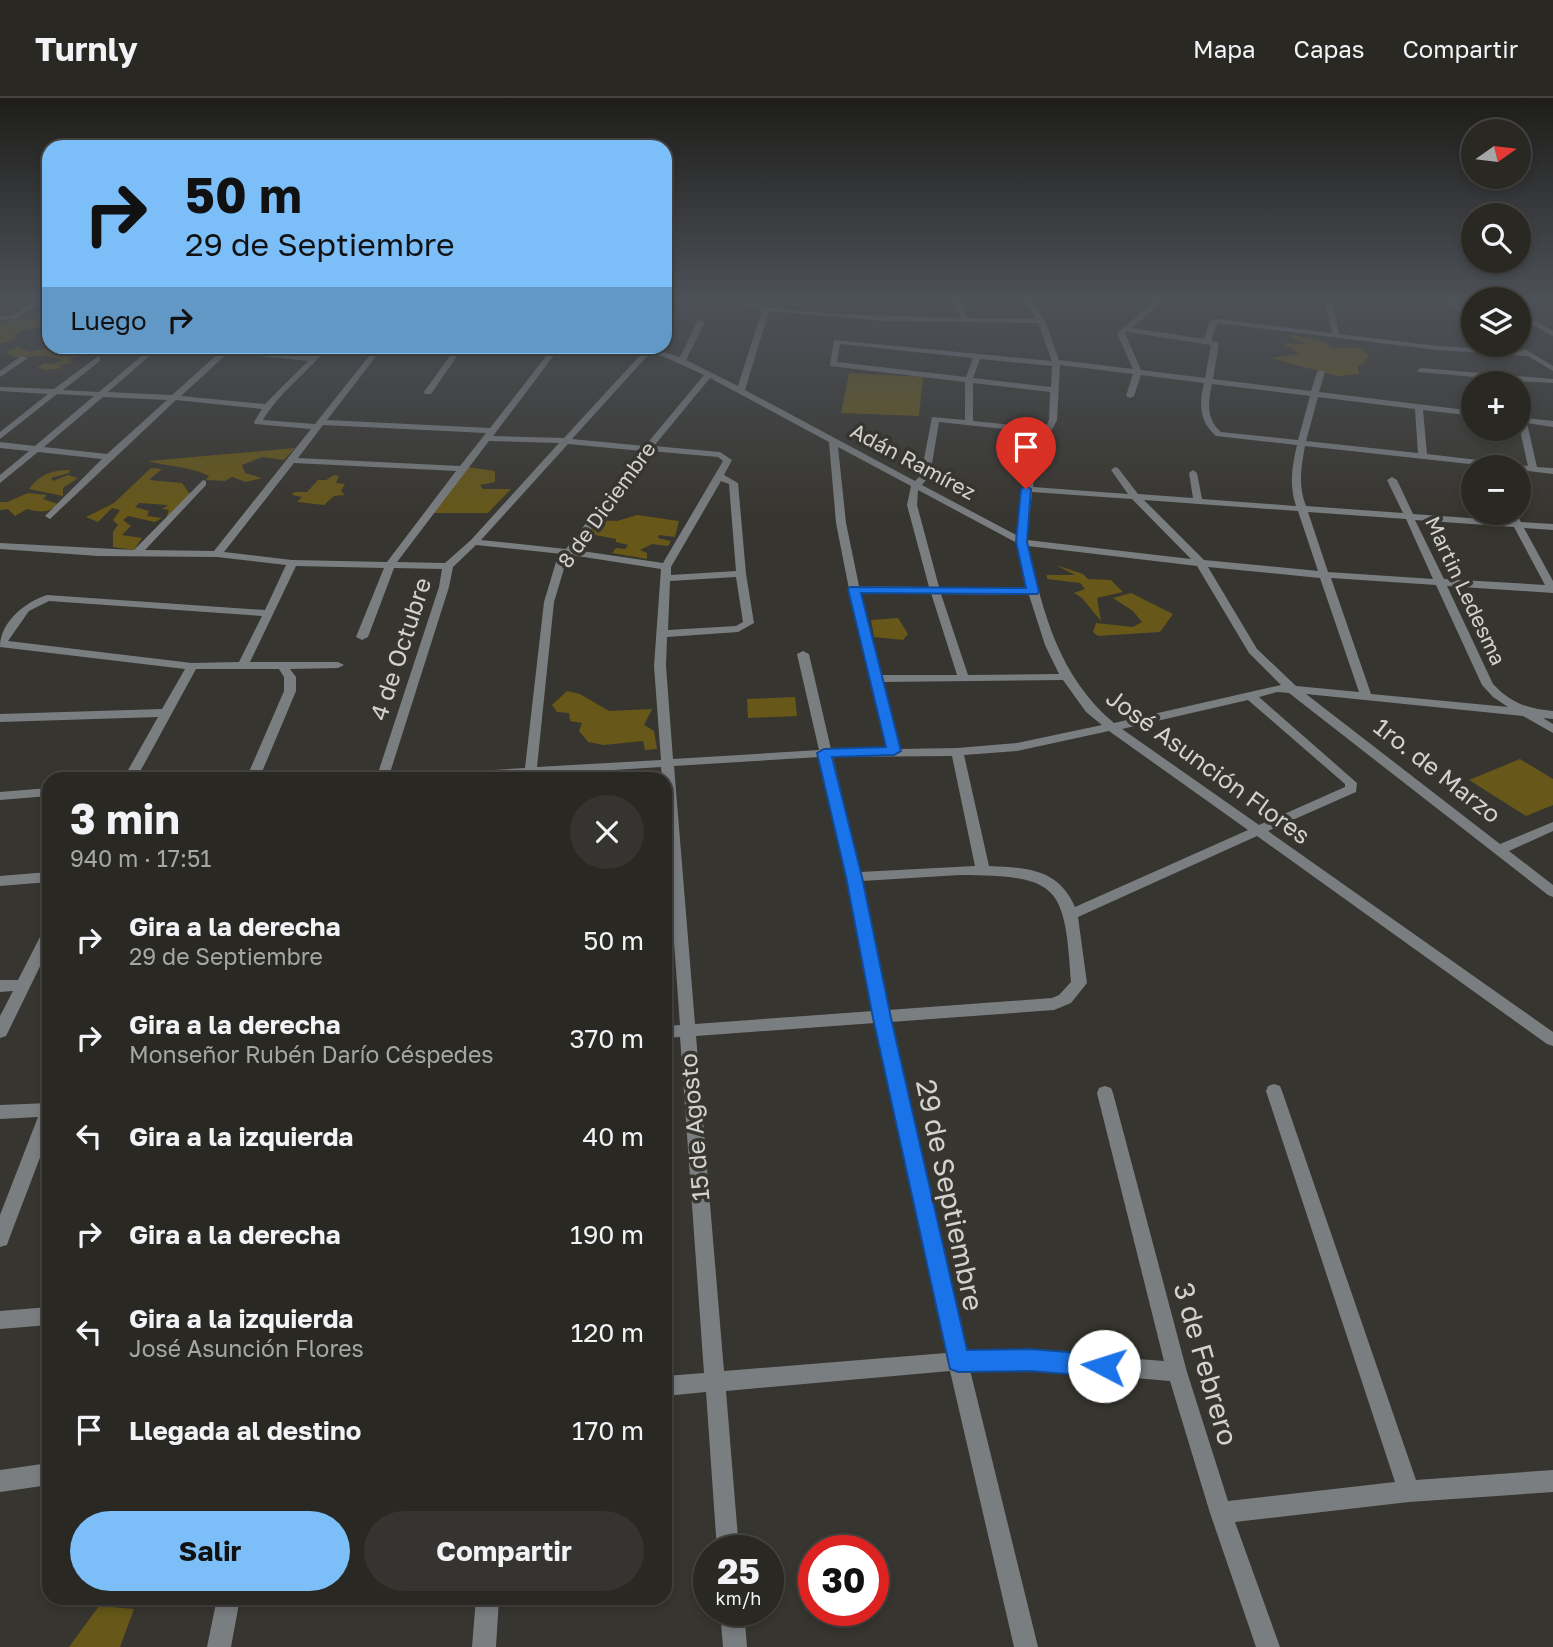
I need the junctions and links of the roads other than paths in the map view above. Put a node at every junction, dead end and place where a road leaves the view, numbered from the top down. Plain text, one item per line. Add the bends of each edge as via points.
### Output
1 (78, 374) edge
2 (125, 374) edge
3 (201, 374) edge
4 (300, 374) edge
5 (359, 374) edge
6 (441, 374) edge
7 (536, 374) edge
8 (627, 374) edge
9 (709, 374) joint
10 (746, 374) edge
11 (926, 374) edge
12 (971, 374) edge
13 (1056, 374) edge
14 (1137, 374) edge
15 (1154, 374) edge
16 (1210, 374) edge
17 (1320, 374) edge
18 (969, 379) junction
19 (1531, 380) edge
20 (1553, 381) edge
21 (1209, 382) junction
22 (0, 389) edge
23 (1055, 390) junction
24 (58, 391) junction
25 (428, 392) dead end
26 (740, 392) junction
27 (102, 394) junction
28 (1315, 395) junction
29 (1130, 396) dead end
30 (175, 398) junction
31 (267, 407) junction
32 (1415, 407) junction
33 (1461, 412) edge
34 (969, 421) junction
35 (1531, 421) edge
36 (1553, 424) edge
37 (320, 425) junction
38 (1049, 431) junction
39 (489, 435) junction
40 (0, 436) edge
41 (833, 439) junction
42 (565, 441) junction
43 (1526, 441) edge
44 (1302, 443) junction
45 (0, 445) edge
46 (648, 448) junction
47 (36, 450) junction
48 (1419, 456) junction
49 (109, 457) junction
50 (293, 460) junction
51 (1461, 461) edge
52 (462, 469) junction
53 (1533, 469) joint
54 (1115, 470) dead end
55 (1553, 471) edge
56 (1193, 473) dead end
57 (720, 477) junction
58 (0, 480) edge
59 (1392, 480) dead end
60 (203, 483) dead end
61 (917, 484) junction
62 (1026, 489) junction
63 (1136, 498) junction
64 (1198, 501) junction
65 (1303, 508) junction
66 (50, 516) dead end
67 (1409, 516) junction
68 (1461, 520) edge
69 (1518, 525) edge
70 (1529, 525) edge
71 (1553, 527) edge
72 (474, 542) junction
73 (1021, 542) junction
74 (0, 546) edge
75 (138, 552) junction
76 (568, 552) junction
77 (217, 554) junction
78 (292, 563) junction
79 (1201, 563) junction
80 (391, 564) junction
81 (448, 566) junction
82 (666, 572) junction
83 (741, 574) junction
84 (1325, 575) junction
85 (1440, 581) junction
86 (854, 589) junction
87 (1553, 589) edge
88 (935, 591) junction
89 (1033, 592) junction
90 (268, 613) junction
91 (662, 634) junction
92 (362, 637) dead end
93 (1, 639) edge
94 (803, 654) dead end
95 (338, 665) dead end
96 (192, 666) junction
97 (243, 666) junction
98 (283, 667) junction
99 (1066, 677) junction
100 (964, 678) junction
101 (877, 679) junction
102 (1292, 688) junction
103 (1250, 695) junction
104 (1366, 697) junction
105 (1525, 712) junction
106 (164, 713) junction
107 (1553, 715) edge
108 (0, 718) edge
109 (1110, 726) junction
110 (1553, 729) edge
111 (894, 751) junction
112 (957, 752) junction
113 (824, 753) junction
114 (666, 763) junction
115 (133, 772) edge
116 (255, 772) edge
117 (384, 772) edge
118 (530, 772) edge
119 (564, 772) edge
120 (667, 772) edge
121 (42, 793) edge
122 (0, 796) edge
123 (1553, 826) edge
124 (1256, 829) junction
125 (672, 839) edge
126 (1501, 849) junction
127 (983, 871) junction
128 (854, 877) junction
129 (42, 878) edge
130 (0, 881) edge
131 (1553, 892) edge
132 (1070, 915) junction
133 (42, 946) edge
134 (22, 985) junction
135 (0, 986) edge
136 (882, 1018) junction
137 (687, 1030) junction
138 (672, 1031) edge
139 (0, 1032) edge
140 (1553, 1040) edge
141 (1274, 1091) dead end
142 (1105, 1093) dead end
143 (42, 1111) edge
144 (0, 1112) edge
145 (42, 1129) edge
146 (0, 1240) edge
147 (42, 1317) edge
148 (0, 1320) edge
149 (958, 1361) junction
150 (1177, 1372) junction
151 (716, 1381) junction
152 (672, 1386) edge
153 (42, 1475) edge
154 (0, 1481) edge
155 (1553, 1481) edge
156 (1409, 1491) junction
157 (1221, 1513) junction
158 (727, 1535) edge
159 (227, 1605) edge
160 (487, 1605) edge
161 (733, 1626) edge
162 (219, 1647) edge
163 (484, 1647) edge
164 (735, 1647) edge
165 (1026, 1647) edge
166 (1268, 1647) edge

1 - 24 street
2 - 27 street
3 - 30 street
4 - 31 street
5 - 37 street
6 - 25 street
7 - 39 street
8 - 42 street, 4 de Octubre
9 - 26 street, Adán Ramírez
9 - 46 street, 8 de Diciembre
10 - 26 street
11 - 18 street
12 - 18 street
13 - 23 street, José Asunción Flores
14 - 29 street
15 - 21 street
16 - 21 street
17 - 28 street
18 - 23 street
18 - 34 street
19 - 20 street
21 - 28 street
21 - 44 street via 1203,406 1216,433
22 - 24 street
23 - 38 street, José Asunción Flores
24 - 27 street
24 - 40 street
26 - 41 street, Adán Ramírez
27 - 30 street
27 - 47 street
28 - 32 street
28 - 44 street
30 - 31 street
30 - 49 street
31 - 37 street via 258,418 262,424
32 - 33 street
32 - 48 street
34 - 38 street
34 - 61 street via 935,419 925,475
35 - 36 street
37 - 39 street
37 - 50 street
38 - 62 street, José Asunción Flores via 1031,462
39 - 42 street
39 - 52 street
41 - 61 street, Adán Ramírez
41 - 86 street via 841,523
42 - 46 street
42 - 72 street, 4 de Octubre
43 - 53 street
44 - 48 street
44 - 65 street via 1294,481
45 - 47 street
46 - 57 street via 726,457
46 - 76 street, 8 de Diciembre
47 - 49 street
47 - 58 street
48 - 51 street
49 - 66 street
50 - 52 street
50 - 77 street
52 - 80 street
53 - 55 street
54 - 63 street, 1ro. de Marzo
56 - 64 street
57 - 82 street, 15 de Agosto
57 - 83 street via 733,483
59 - 67 street, Martin Ledesma
60 - 75 street
61 - 73 street, Adán Ramírez
61 - 88 street via 912,505
62 - 63 street
62 - 73 street, José Asunción Flores
63 - 64 street
63 - 79 street, 1ro. de Marzo
64 - 65 street
65 - 67 street
65 - 84 street
67 - 68 street
67 - 85 street, Martin Ledesma
69 - 87 street
70 - 71 street
72 - 76 street
72 - 81 street, 4 de Octubre
73 - 79 street
73 - 89 street, José Asunción Flores
74 - 75 street
75 - 77 street
76 - 82 street
76 - 118 street, 8 de Diciembre via 549,602
77 - 78 street
78 - 80 street
78 - 90 street
79 - 84 street
79 - 102 street, 1ro. de Marzo via 1253,651
80 - 81 street
80 - 92 street
81 - 117 street, 4 de Octubre
82 - 83 street
82 - 91 street, 15 de Agosto
83 - 91 street via 749,623 745,627
84 - 85 street
84 - 104 street
85 - 87 street
85 - 105 street, Martin Ledesma via 1488,685
86 - 88 street
86 - 101 street
88 - 89 street
88 - 100 street
89 - 99 street, José Asunción Flores
90 - 93 street via 47,598 25,608
90 - 97 street
91 - 114 street, 15 de Agosto
93 - 96 street
94 - 113 street, 29 de Septiembre
95 - 98 street
96 - 97 street
96 - 106 street
97 - 98 street
98 - 116 street via 290,677 290,691
99 - 100 street
99 - 109 street, José Asunción Flores via 1090,709
100 - 101 street
101 - 111 street
102 - 103 street
102 - 104 street
102 - 126 street, 1ro. de Marzo
103 - 109 street
103 - 124 street via 1353,786
104 - 105 street
105 - 107 street
105 - 110 street, Martin Ledesma
106 - 108 street
106 - 115 street
109 - 112 street via 1034,744
109 - 124 street, José Asunción Flores
111 - 112 street
111 - 113 street
112 - 127 street
113 - 114 street
113 - 128 street, 29 de Septiembre
114 - 119 street
114 - 120 street, 15 de Agosto
121 - 122 street
123 - 126 street
124 - 132 street
124 - 140 street, José Asunción Flores
125 - 137 street, 15 de Agosto
126 - 131 street, 1ro. de Marzo
127 - 128 street
127 - 132 street via 1047,880 1057,887
128 - 136 street, 29 de Septiembre
129 - 130 street
132 - 136 street via 1079,984 1065,999 1054,1004
133 - 134 street
134 - 135 street
134 - 139 street
136 - 137 street
136 - 149 street, 29 de Septiembre
137 - 138 street
137 - 151 street, 15 de Agosto
141 - 156 street
142 - 150 street, 3 de Febrero
143 - 144 street
145 - 146 street
147 - 148 street
149 - 150 street via 1030,1360
149 - 151 street
149 - 165 street, 29 de Septiembre
150 - 157 street, 3 de Febrero
151 - 152 street
151 - 158 street, 15 de Agosto
153 - 154 street
155 - 156 street
156 - 157 street
157 - 166 street, 3 de Febrero
159 - 162 street
160 - 163 street
161 - 164 street

